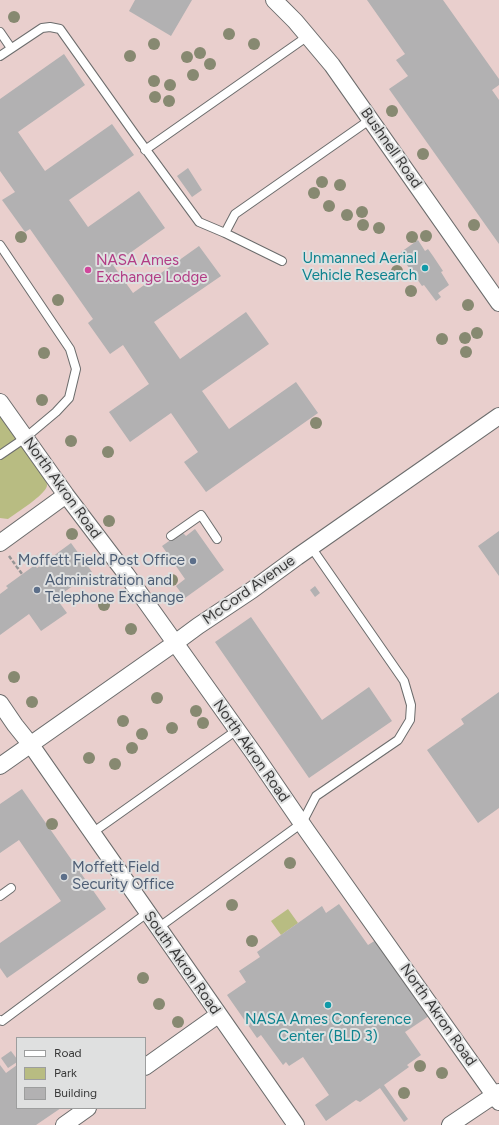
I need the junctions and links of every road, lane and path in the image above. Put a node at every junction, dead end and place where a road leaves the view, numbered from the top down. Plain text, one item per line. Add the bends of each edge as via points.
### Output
1 (274, 0) edge
2 (0, 32) edge
3 (308, 36) junction
4 (11, 48) junction
5 (0, 56) edge
6 (371, 119) junction
7 (145, 150) junction
8 (225, 233) junction
9 (0, 246) edge
10 (282, 261) dead end
11 (499, 303) edge
12 (0, 402) edge
13 (499, 416) edge
14 (25, 438) junction
15 (0, 455) edge
16 (66, 494) junction
17 (171, 536) dead end
18 (216, 539) dead end
19 (2, 547) edge
20 (311, 547) junction
21 (22, 574) dead end
22 (175, 643) junction
23 (0, 703) edge
24 (237, 730) junction
25 (31, 745) junction
26 (0, 766) edge
27 (302, 823) junction
28 (92, 834) junction
29 (11, 888) dead end
30 (0, 896) edge
31 (147, 913) junction
32 (158, 928) junction
33 (218, 1015) junction
34 (1, 1021) edge
35 (146, 1066) edge
36 (497, 1096) edge
37 (87, 1109) edge
38 (64, 1125) edge
39 (296, 1125) edge
40 (450, 1125) edge

1 - 3 street, Bushnell Road
2 - 4 lane
3 - 6 street, Bushnell Road via 332,64
3 - 7 lane
4 - 5 lane
4 - 7 lane via 42,28 60,29
6 - 8 lane via 236,214
6 - 11 street, Bushnell Road
7 - 8 lane via 199,222
8 - 10 lane
9 - 14 lane via 70,349 76,369 68,398 56,412
12 - 14 street, North Akron Road
13 - 20 street, McCord Avenue
14 - 15 lane
14 - 16 street, North Akron Road
16 - 19 street
16 - 22 street, North Akron Road
17 - 18 lane via 201,515
19 - 21 path
20 - 22 street, McCord Avenue
20 - 27 lane via 404,681 411,705 410,720 398,740 316,796
22 - 24 street, North Akron Road
22 - 25 street, McCord Avenue
23 - 25 street, South Akron Road
24 - 27 street, North Akron Road
24 - 28 lane
25 - 26 street, McCord Avenue
25 - 28 street, South Akron Road
27 - 32 lane
27 - 36 street, North Akron Road
28 - 31 street, South Akron Road
29 - 30 lane
31 - 32 street, South Akron Road
31 - 34 lane
32 - 33 street, South Akron Road
33 - 35 street
33 - 39 street, South Akron Road
36 - 40 street
37 - 38 street

